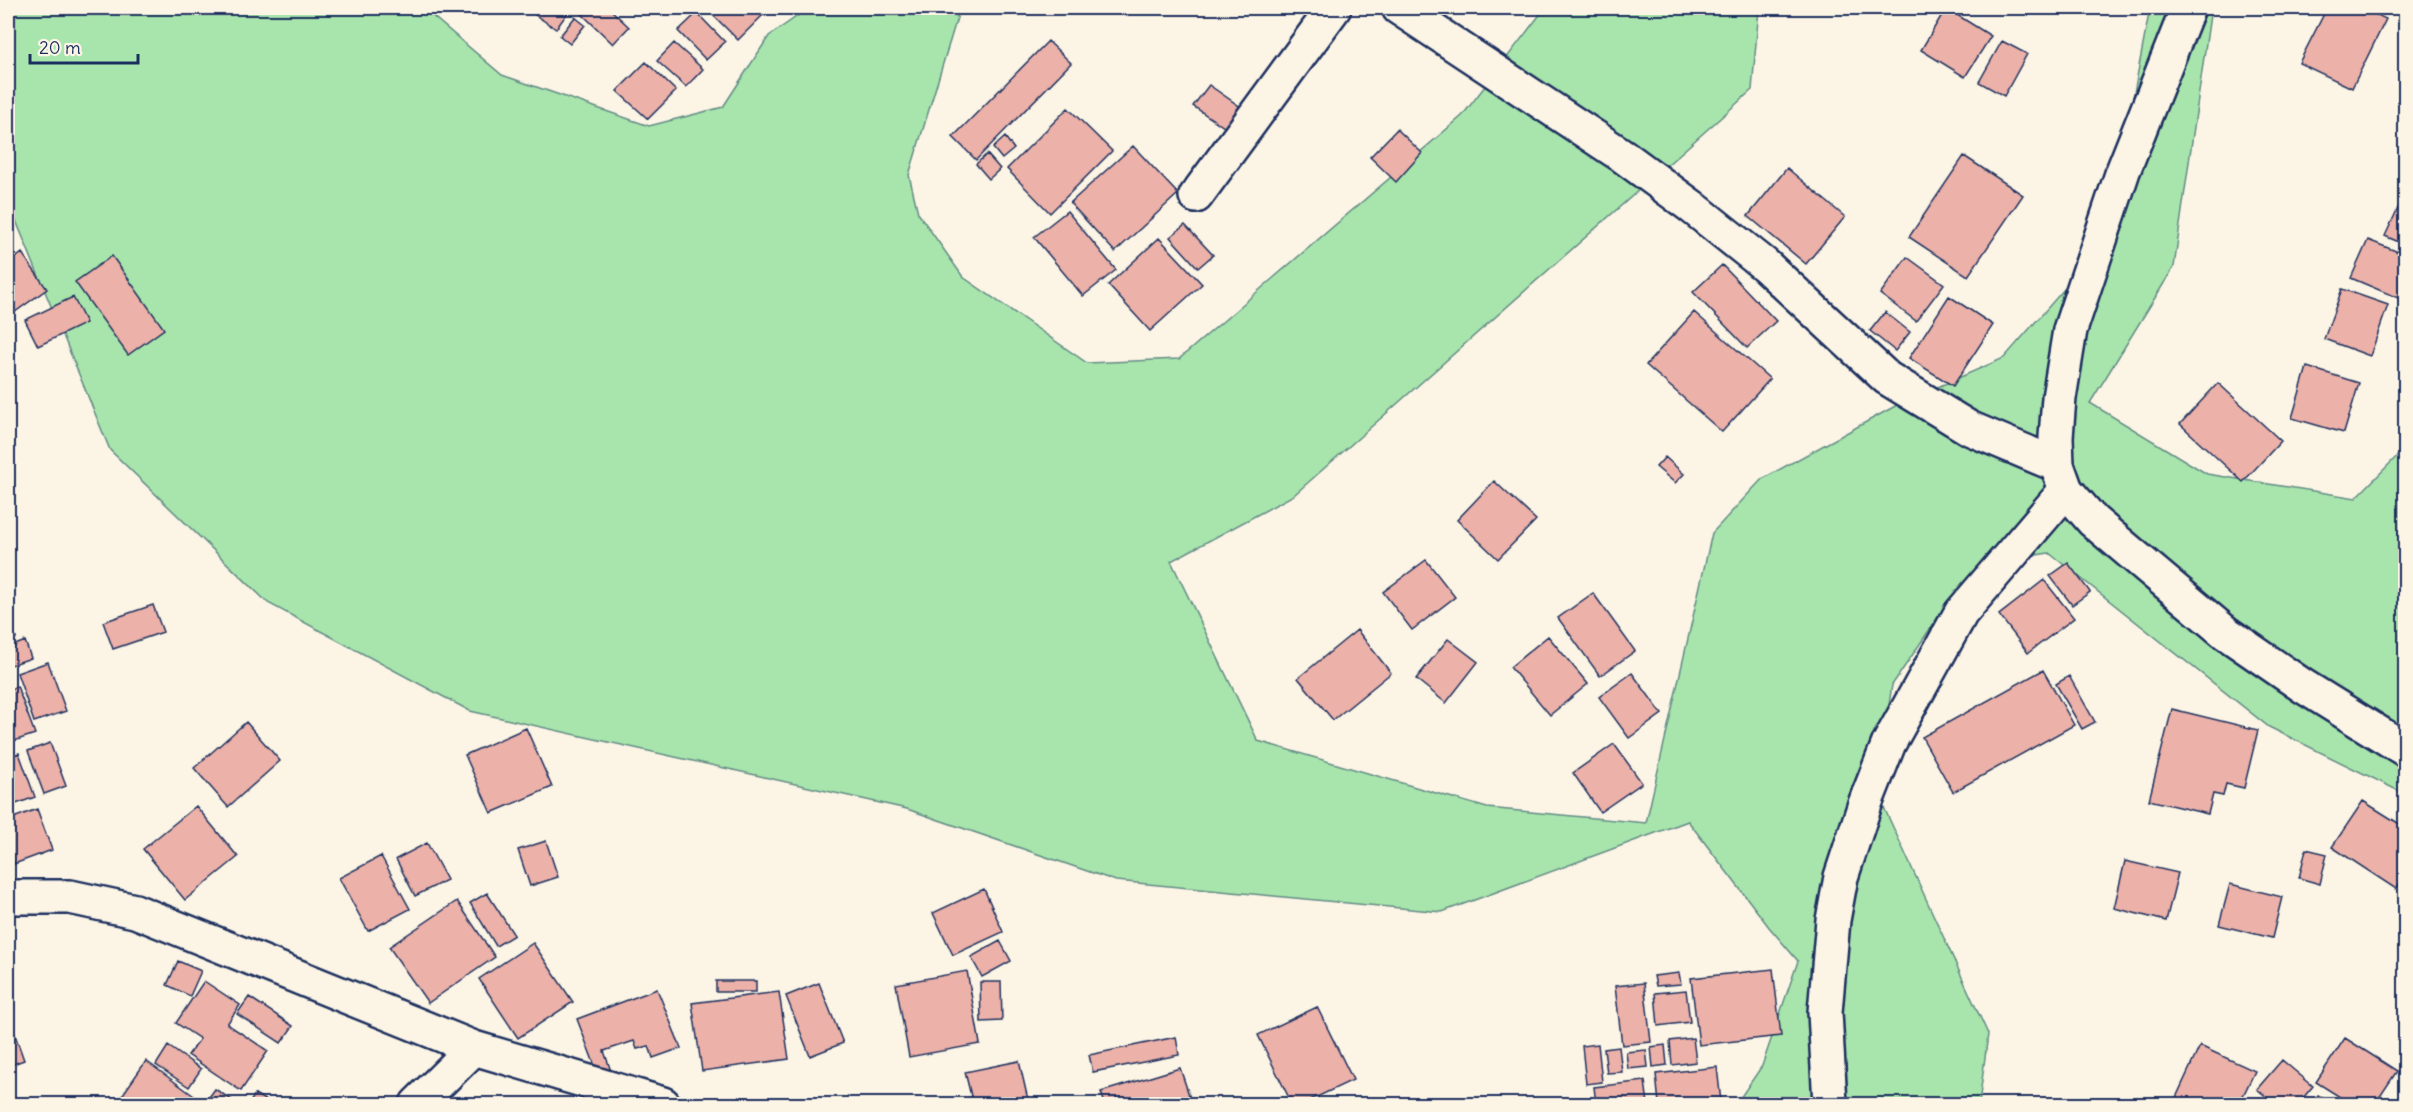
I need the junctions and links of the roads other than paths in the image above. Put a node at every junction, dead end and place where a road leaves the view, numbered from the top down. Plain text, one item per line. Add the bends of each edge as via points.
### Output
1 (1334, 8) edge
2 (1399, 8) edge
3 (2188, 8) edge
4 (1196, 196) dead end
5 (2062, 478) junction
6 (2406, 750) edge
7 (8, 897) edge
8 (474, 1048) junction
9 (417, 1104) edge
10 (663, 1104) edge
11 (1830, 1104) edge

1 - 4 street
2 - 5 street via 1623,156 1691,206 1766,265 1887,378
3 - 5 street via 2123,171 2070,330 2056,437
5 - 6 street via 2093,521 2226,633
5 - 11 street via 1960,613 1889,743 1865,804 1841,877 1831,931 1825,1012
7 - 8 street via 70,897 135,911
8 - 9 street
8 - 10 street

